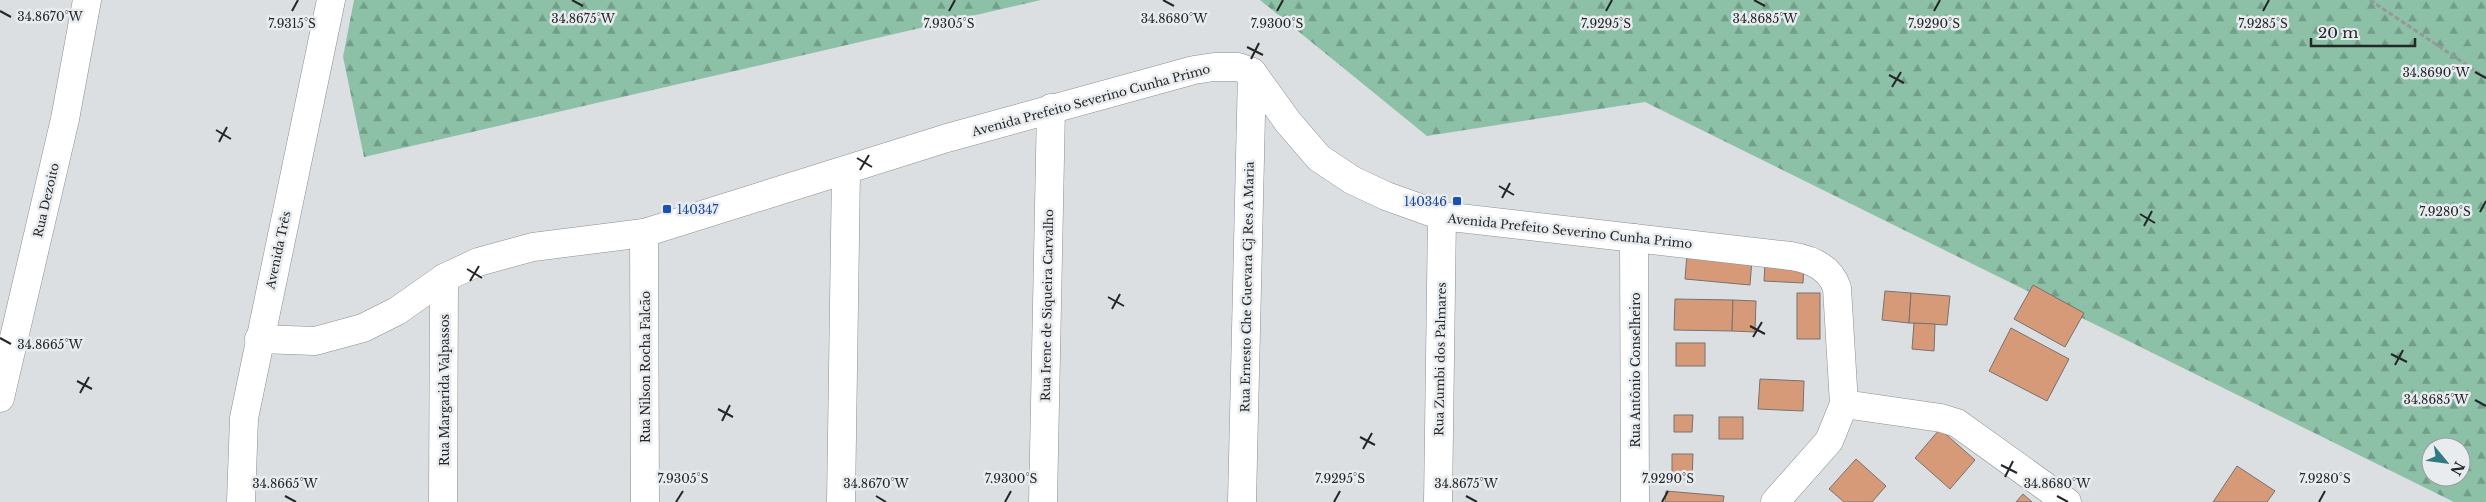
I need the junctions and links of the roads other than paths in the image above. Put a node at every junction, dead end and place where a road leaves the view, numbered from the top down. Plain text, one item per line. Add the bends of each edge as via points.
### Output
1 (87, 0) edge
2 (331, 0) edge
3 (1252, 72) junction
4 (1051, 108) junction
5 (846, 171) junction
6 (1442, 216) junction
7 (644, 233) junction
8 (1634, 238) junction
9 (444, 278) junction
10 (259, 339) junction
11 (0, 398) edge
12 (1840, 416) junction
13 (241, 502) edge
14 (443, 502) edge
15 (645, 502) edge
16 (841, 502) edge
17 (1043, 502) edge
18 (1242, 502) edge
19 (1438, 502) edge
20 (1636, 502) edge
21 (1774, 502) edge
22 (2067, 502) edge

1 - 11 street, Rua Dezoito via 65,119
2 - 10 street, Avenida Três
3 - 4 street, Avenida Prefeito Severino Cunha Primo via 1238,67 1194,70
3 - 6 street, Avenida Prefeito Severino Cunha Primo via 1319,158 1352,180
3 - 18 street, Rua Ernesto Che Guevara Cj Res A Maria
4 - 5 street, Avenida Prefeito Severino Cunha Primo
4 - 17 street, Rua Irene de Siqueira Carvalho
5 - 7 street, Avenida Prefeito Severino Cunha Primo
5 - 16 street
6 - 8 street, Avenida Prefeito Severino Cunha Primo
6 - 19 street, Rua Zumbi dos Palmares
7 - 9 street, Avenida Prefeito Severino Cunha Primo via 533,247 478,262
7 - 15 street, Rua Nilson Rocha Falcão
8 - 12 street, Avenida Prefeito Severino Cunha Primo via 1791,256 1818,264 1835,280 1838,288
8 - 20 street, Rua Antônio Conselheiro
9 - 10 street, Avenida Prefeito Severino Cunha Primo via 397,311 363,328 315,341
9 - 14 street, Rua Margarida Valpassos
10 - 13 street, Avenida Três via 244,418
12 - 21 street via 1818,456
12 - 22 street via 1941,418 1957,423

